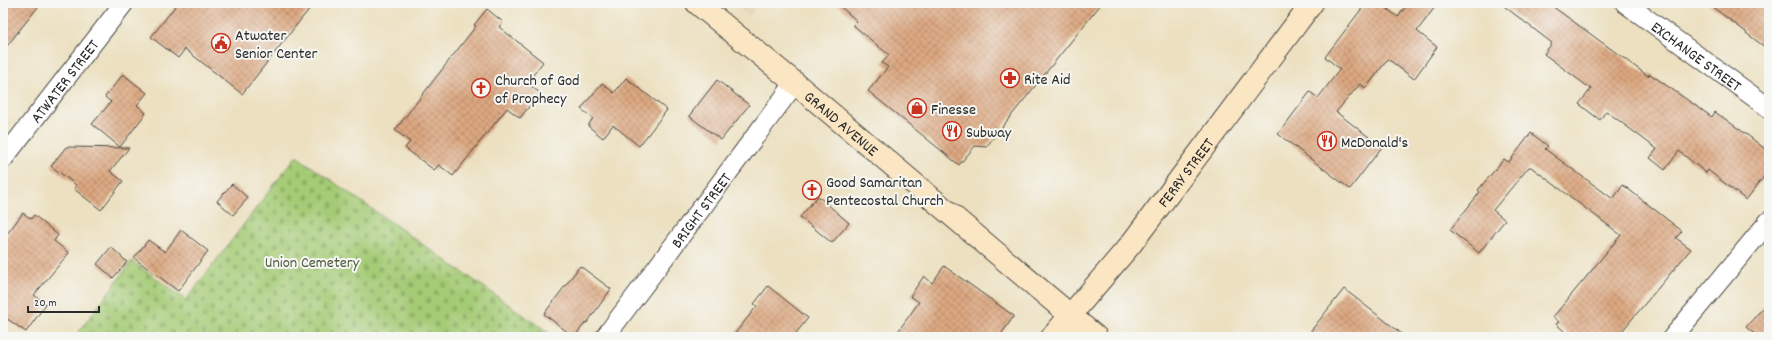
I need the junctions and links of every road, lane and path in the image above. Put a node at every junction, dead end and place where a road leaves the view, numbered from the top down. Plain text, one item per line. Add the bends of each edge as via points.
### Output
1 (124, 3) edge
2 (697, 3) edge
3 (1312, 3) edge
4 (1625, 3) edge
5 (795, 83) junction
6 (1769, 108) edge
7 (3, 159) edge
8 (1769, 221) edge
9 (1070, 315) junction
10 (606, 337) edge
11 (1052, 337) edge
12 (1096, 337) edge
13 (1673, 337) edge

1 - 7 street, ATWATER STREET
2 - 5 main road, GRAND AVENUE
3 - 9 main road, FERRY STREET via 1131,244
4 - 6 street, EXCHANGE STREET
5 - 9 main road, GRAND AVENUE
5 - 10 street, BRIGHT STREET
8 - 13 street
9 - 11 main road, FERRY STREET
9 - 12 main road, GRAND AVENUE

